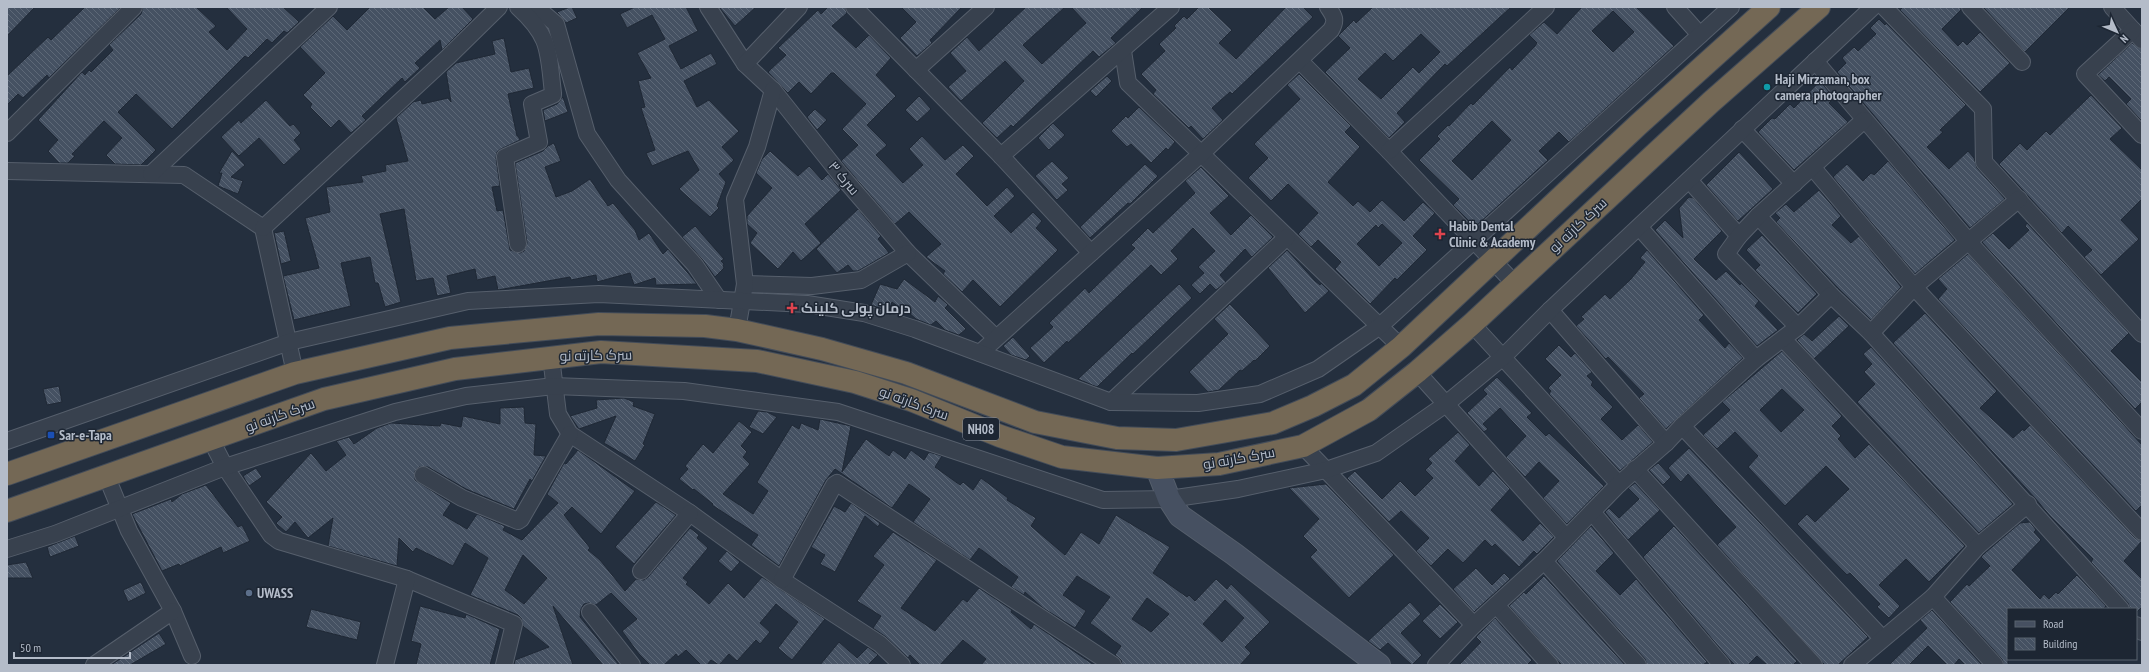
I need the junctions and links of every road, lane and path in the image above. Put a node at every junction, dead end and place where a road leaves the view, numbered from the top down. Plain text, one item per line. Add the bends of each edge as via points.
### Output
1 (134, 7) edge
2 (329, 7) edge
3 (499, 7) edge
4 (518, 7) edge
5 (536, 7) edge
6 (708, 7) edge
7 (800, 7) edge
8 (854, 7) edge
9 (986, 7) edge
10 (1171, 7) edge
11 (1328, 7) edge
12 (1546, 7) edge
13 (1675, 7) edge
14 (1731, 7) edge
15 (1768, 7) edge
16 (1820, 7) edge
17 (1873, 7) edge
18 (1884, 7) edge
19 (1970, 7) edge
20 (2112, 7) edge
21 (1700, 34) junction
22 (2137, 35) edge
23 (1123, 51) junction
24 (1300, 61) junction
25 (1815, 61) junction
26 (2022, 62) dead end
27 (745, 64) junction
28 (916, 70) junction
29 (773, 90) junction
30 (1864, 120) junction
31 (1742, 129) junction
32 (7, 133) edge
33 (2142, 134) edge
34 (1389, 151) junction
35 (1200, 154) junction
36 (1001, 156) junction
37 (1813, 168) junction
38 (7, 171) edge
39 (151, 174) junction
40 (1689, 180) junction
41 (1794, 184) junction
42 (2019, 199) junction
43 (1758, 216) junction
44 (263, 228) junction
45 (1640, 228) junction
46 (1739, 236) junction
47 (1287, 237) junction
48 (1474, 240) junction
49 (1968, 242) junction
50 (518, 244) dead end
51 (908, 253) junction
52 (1091, 253) junction
53 (1493, 260) junction
54 (745, 284) junction
55 (1515, 284) junction
56 (1914, 287) junction
57 (1831, 295) junction
58 (719, 300) junction
59 (742, 301) junction
60 (1550, 310) junction
61 (599, 324) junction
62 (1472, 324) junction
63 (1380, 326) junction
64 (1798, 326) junction
65 (737, 330) junction
66 (1871, 333) junction
67 (2142, 334) edge
68 (995, 337) junction
69 (450, 338) junction
70 (1782, 339) junction
71 (289, 342) junction
72 (1401, 347) junction
73 (601, 352) junction
74 (980, 353) junction
75 (551, 357) junction
76 (1503, 357) junction
77 (1756, 359) junction
78 (455, 369) junction
79 (1417, 372) junction
80 (295, 373) junction
81 (554, 386) junction
82 (1111, 402) junction
83 (1446, 404) junction
84 (1682, 426) junction
85 (2142, 431) edge
86 (570, 434) junction
87 (211, 440) junction
88 (7, 441) edge
89 (1666, 443) junction
90 (1303, 446) junction
91 (226, 467) junction
92 (1157, 468) junction
93 (1635, 469) junction
94 (1326, 470) junction
95 (7, 474) edge
96 (106, 475) junction
97 (423, 475) dead end
98 (1619, 484) junction
99 (1169, 499) junction
100 (2028, 504) junction
101 (120, 508) junction
102 (7, 511) edge
103 (1592, 512) junction
104 (690, 513) junction
105 (2142, 532) edge
106 (1566, 537) junction
107 (1978, 546) junction
108 (7, 549) edge
109 (1544, 561) junction
110 (641, 571) dead end
111 (408, 579) junction
112 (782, 580) junction
113 (1933, 597) junction
114 (1496, 605) junction
115 (2120, 608) edge
116 (173, 611) junction
117 (590, 612) dead end
118 (1474, 625) junction
119 (1882, 638) junction
120 (192, 656) dead end
121 (94, 665) edge
122 (385, 665) edge
123 (504, 665) edge
124 (632, 665) edge
125 (902, 665) edge
126 (1113, 665) edge
127 (1379, 665) edge
128 (1436, 665) edge
129 (1550, 665) edge
130 (1638, 665) edge
131 (1722, 665) edge
132 (1814, 665) edge
133 (1852, 665) edge
134 (1996, 665) edge

1 - 32 street
2 - 39 street
3 - 44 street
4 - 50 street via 540,28 548,48 553,93 532,104 539,142 504,157
5 - 58 street via 556,24 587,134 618,180 695,265
6 - 27 street, سرک ۳
7 - 27 street
8 - 28 street
9 - 28 street
10 - 23 street
11 - 24 street via 1335,22 1331,30
12 - 34 street
13 - 21 street
14 - 21 street
15 - 53 highway, سرک کارته نو / NH08
16 - 55 highway, سرک کارته نو / NH08 via 1711,102
17 - 25 street
18 - 42 street via 1983,109 1984,162
19 - 26 street
20 - 22 street
21 - 48 street
22 - 33 street via 2085,74
23 - 35 street via 1128,83
23 - 36 street
24 - 34 street
24 - 35 street
25 - 30 street
25 - 31 street
27 - 29 street, سرک ۳
28 - 36 street
29 - 51 street, سرک ۳ via 839,173
29 - 54 street via 757,147 735,199
30 - 37 street
30 - 49 street
31 - 40 street
31 - 41 street
34 - 48 street
35 - 47 street
35 - 52 street
36 - 52 street
37 - 41 street
37 - 56 street
38 - 39 street
39 - 44 street via 184,175
40 - 45 street
40 - 46 street
41 - 43 street
42 - 49 street
42 - 67 street
43 - 46 street
43 - 57 street
44 - 71 street
45 - 60 street
45 - 77 street
46 - 64 street via 1726,254
47 - 63 street
47 - 82 street
48 - 53 street
48 - 63 street
49 - 56 street
49 - 85 street
51 - 54 street via 861,280 812,286
51 - 68 street, سرک ۳
52 - 68 street
53 - 55 street
53 - 72 highway, سرک کارته نو / NH08
54 - 59 street
55 - 62 highway, سرک کارته نو / NH08
56 - 66 street
56 - 105 street
57 - 64 street
57 - 66 street
58 - 59 street
58 - 71 street via 599,294 468,301
59 - 65 street
59 - 74 street via 807,304 864,313
60 - 76 street
60 - 89 street
61 - 65 highway, سرک کارته نو / NH08 via 704,326
61 - 69 highway, سرک کارته نو / NH08
61 - 73 highway
62 - 76 street
62 - 79 highway, سرک کارته نو / NH08
63 - 72 street
63 - 82 street via 1318,369 1260,394 1198,403
64 - 70 street
65 - 72 highway, سرک کارته نو / NH08 via 822,349 906,373 1035,422 1117,438 1176,440 1273,423 1354,385
66 - 100 street
68 - 74 street
69 - 78 highway
69 - 80 highway, سرک کارته نو / NH08
70 - 77 street
70 - 107 street
71 - 80 street
71 - 88 street
73 - 75 highway, سرک کارته نو / NH08
73 - 92 highway, سرک کارته نو / NH08 via 757,361 855,382 911,400 1000,436 1062,457
74 - 82 street
75 - 78 highway, سرک کارته نو / NH08
75 - 81 street
76 - 83 street
76 - 98 street
77 - 84 street
78 - 87 highway, سرک کارته نو / NH08 via 324,399
79 - 83 street
79 - 90 highway, سرک کارته نو / NH08 via 1369,410
80 - 95 highway, سرک کارته نو / NH08
81 - 86 street via 558,414
81 - 91 street via 466,396 395,412
81 - 99 street via 684,391 838,412 1103,500
83 - 94 street via 1376,453
83 - 106 street
84 - 89 street
84 - 119 street
86 - 97 street via 518,521 462,498
86 - 104 street
87 - 91 street
87 - 96 highway, سرک کارته نو / NH08
89 - 93 street
90 - 92 highway, سرک کارته نو / NH08 via 1219,464
90 - 94 street
91 - 101 street
91 - 111 street via 271,535 279,541
92 - 99 street
93 - 98 street
93 - 132 street
94 - 99 street via 1238,489
94 - 118 street
96 - 101 street
96 - 102 highway, سرک کارته نو / NH08
98 - 103 street
99 - 127 street via 1180,516
100 - 107 street
100 - 115 street
101 - 108 street via 55,534
101 - 116 street via 129,531
103 - 106 street
103 - 131 street
104 - 110 street
104 - 112 street
106 - 109 street
107 - 113 street
109 - 114 street
109 - 130 street
111 - 122 street
111 - 123 street via 514,624
112 - 125 street via 880,644
112 - 126 street via 837,483
113 - 119 street
113 - 134 street
114 - 118 street
114 - 129 street
116 - 120 street
116 - 121 street
117 - 124 street
118 - 128 street
119 - 133 street

